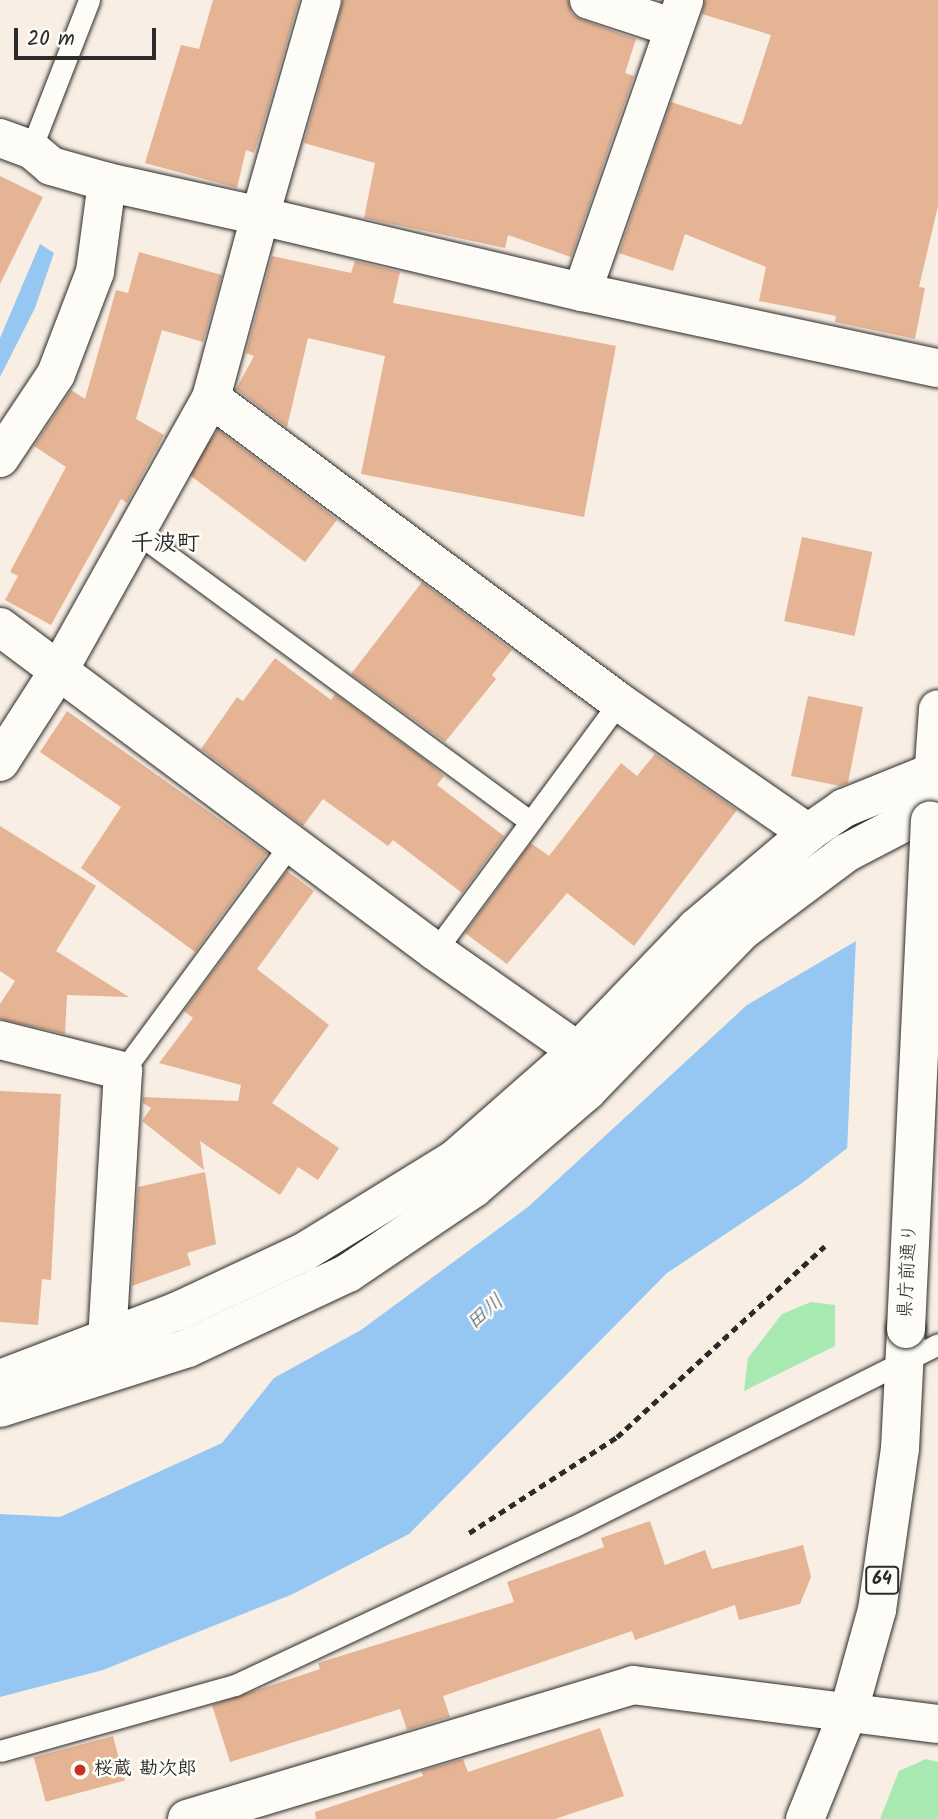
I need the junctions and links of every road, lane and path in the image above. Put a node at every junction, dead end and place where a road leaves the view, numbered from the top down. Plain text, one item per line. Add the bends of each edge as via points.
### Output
1 (89, 0) edge
2 (322, 0) edge
3 (589, 0) edge
4 (679, 14) edge
5 (15, 144) edge
6 (107, 182) junction
7 (260, 216) junction
8 (582, 292) junction
9 (938, 368) edge
10 (211, 398) junction
11 (0, 457) edge
12 (136, 532) junction
13 (0, 627) edge
14 (59, 670) junction
15 (619, 702) junction
16 (938, 709) edge
17 (0, 762) edge
18 (933, 796) edge
19 (530, 821) junction
20 (808, 833) junction
21 (292, 842) junction
22 (435, 951) junction
23 (0, 1040) edge
24 (578, 1051) junction
25 (123, 1071) junction
26 (825, 1245) dead end
27 (107, 1339) junction
28 (916, 1345) edge
29 (0, 1378) edge
30 (0, 1408) edge
31 (459, 1540) dead end
32 (849, 1710) junction
33 (938, 1724) edge
34 (0, 1751) edge
35 (187, 1819) edge
36 (804, 1819) edge

1 - 5 lane
2 - 7 street
3 - 4 street
4 - 8 street
5 - 6 street via 51,166
6 - 7 street
6 - 11 street via 95,272 56,374
7 - 8 street
7 - 10 street
8 - 9 street
10 - 12 street
10 - 15 street
12 - 14 street
12 - 19 lane
13 - 14 street
14 - 17 street
14 - 21 street
15 - 19 lane
15 - 20 street
16 - 18 street, 県庁前通り / 64
18 - 20 street via 844,808
18 - 28 street, 県庁前通り / 64, bridge
18 - 30 street via 846,853 742,931 587,1091 474,1188 348,1273 188,1348
19 - 22 lane
20 - 24 street via 696,928
21 - 22 street
21 - 25 lane
22 - 24 street
23 - 25 street
24 - 27 street via 456,1159 327,1238
25 - 27 street
26 - 31 path via 617,1437
27 - 29 street
28 - 32 street, 県庁前通り / 64 via 877,1610
28 - 34 lane via 573,1527 235,1685
32 - 33 street
32 - 35 street via 634,1685
32 - 36 street, 県庁前通り / 64

